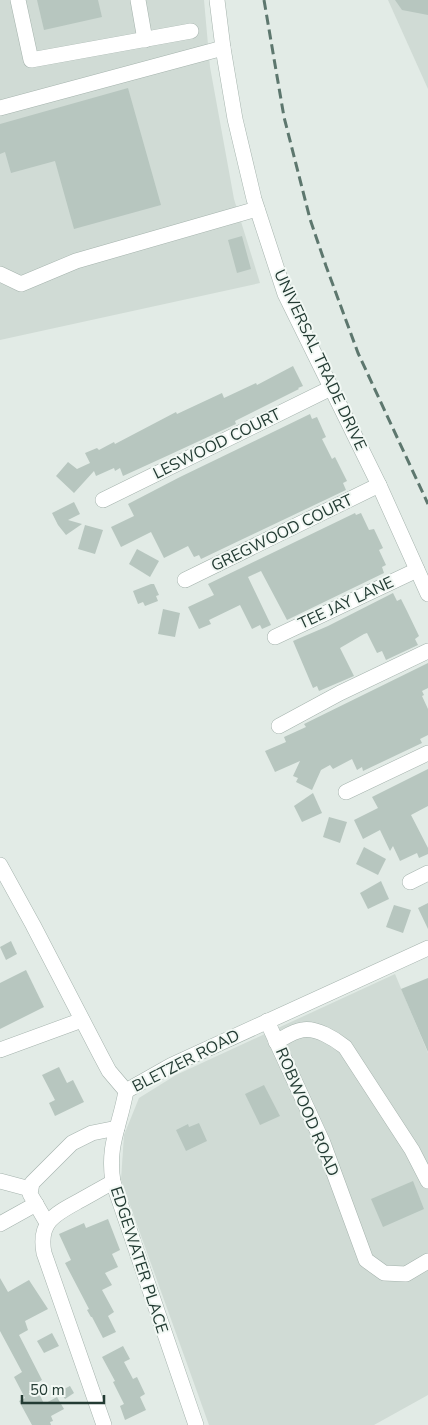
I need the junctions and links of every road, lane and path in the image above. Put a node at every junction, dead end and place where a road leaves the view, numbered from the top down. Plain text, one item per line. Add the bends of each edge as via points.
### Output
1 (18, 0) edge
2 (138, 0) edge
3 (217, 0) edge
4 (191, 30) dead end
5 (145, 40) junction
6 (223, 48) junction
7 (0, 108) edge
8 (257, 209) junction
9 (0, 274) edge
10 (331, 388) junction
11 (379, 485) junction
12 (103, 500) dead end
13 (417, 570) junction
14 (185, 580) dead end
15 (428, 594) edge
16 (274, 637) dead end
17 (428, 651) edge
18 (279, 726) dead end
19 (428, 753) edge
20 (346, 792) dead end
21 (0, 866) edge
22 (428, 873) edge
23 (410, 882) dead end
24 (428, 948) edge
25 (82, 1020) junction
26 (267, 1021) junction
27 (276, 1042) junction
28 (0, 1050) edge
29 (126, 1091) junction
30 (117, 1128) junction
31 (0, 1181) edge
32 (428, 1181) edge
33 (113, 1182) junction
34 (30, 1189) junction
35 (36, 1204) junction
36 (47, 1223) junction
37 (0, 1224) edge
38 (428, 1261) edge
39 (104, 1425) edge
40 (196, 1425) edge

1 - 5 street via 31,60
2 - 5 street
3 - 6 street, UNIVERSAL TRADE DRIVE
4 - 5 street
6 - 7 street
6 - 8 street, UNIVERSAL TRADE DRIVE via 235,119
8 - 9 street via 76,261 21,284
8 - 10 street, UNIVERSAL TRADE DRIVE via 285,294
10 - 11 street, UNIVERSAL TRADE DRIVE
10 - 12 street, LESWOOD COURT
11 - 13 street, UNIVERSAL TRADE DRIVE
11 - 14 street, GREGWOOD COURT
13 - 15 street, UNIVERSAL TRADE DRIVE
13 - 16 street, TEE JAY LANE
17 - 18 street
19 - 20 street
21 - 25 street, BLETZER ROAD
22 - 23 street
24 - 26 street, BLETZER ROAD
25 - 28 street
25 - 29 street, BLETZER ROAD via 109,1071
26 - 27 street, ROBWOOD ROAD
26 - 29 street, BLETZER ROAD
27 - 32 street via 309,1029 346,1047 412,1150
27 - 38 street, ROBWOOD ROAD via 323,1142 366,1260 384,1273 406,1274
29 - 30 street, EDGEWATER PLACE
30 - 33 street, EDGEWATER PLACE via 111,1158
30 - 34 street via 92,1132 72,1143 32,1183
31 - 34 street
33 - 36 street via 59,1212
33 - 40 street, EDGEWATER PLACE
34 - 35 street
35 - 36 street
35 - 37 street
36 - 39 street via 42,1238 44,1253

